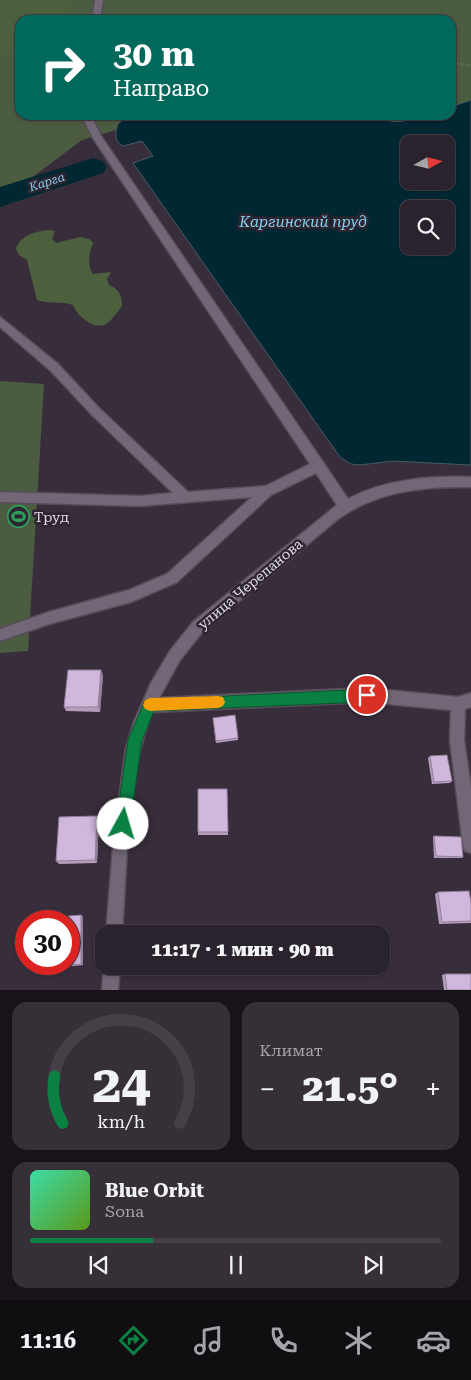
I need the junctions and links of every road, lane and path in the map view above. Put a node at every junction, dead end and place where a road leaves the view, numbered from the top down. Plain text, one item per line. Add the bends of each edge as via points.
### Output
1 (99, 0) edge
2 (97, 15) edge
3 (456, 63) edge
4 (471, 66) edge
5 (88, 120) edge
6 (0, 321) edge
7 (319, 466) junction
8 (471, 482) edge
9 (267, 491) junction
10 (0, 497) edge
11 (186, 498) junction
12 (345, 506) junction
13 (0, 635) edge
14 (464, 702) edge
15 (150, 705) junction
16 (471, 845) edge
17 (115, 925) edge
18 (111, 975) edge
19 (110, 990) edge

1 - 2 street
3 - 4 path
5 - 7 street via 96,136
6 - 11 street via 54,367
7 - 9 street
7 - 12 street
8 - 12 street, улица Черепанова via 413,484
9 - 11 street
9 - 13 street via 172,578 131,596
10 - 11 street via 98,501
12 - 15 street, улица Черепанова via 210,615 179,647
14 - 15 street via 367,695
14 - 16 street via 457,740
15 - 17 street, улица Черепанова via 135,740 124,806
18 - 19 street

